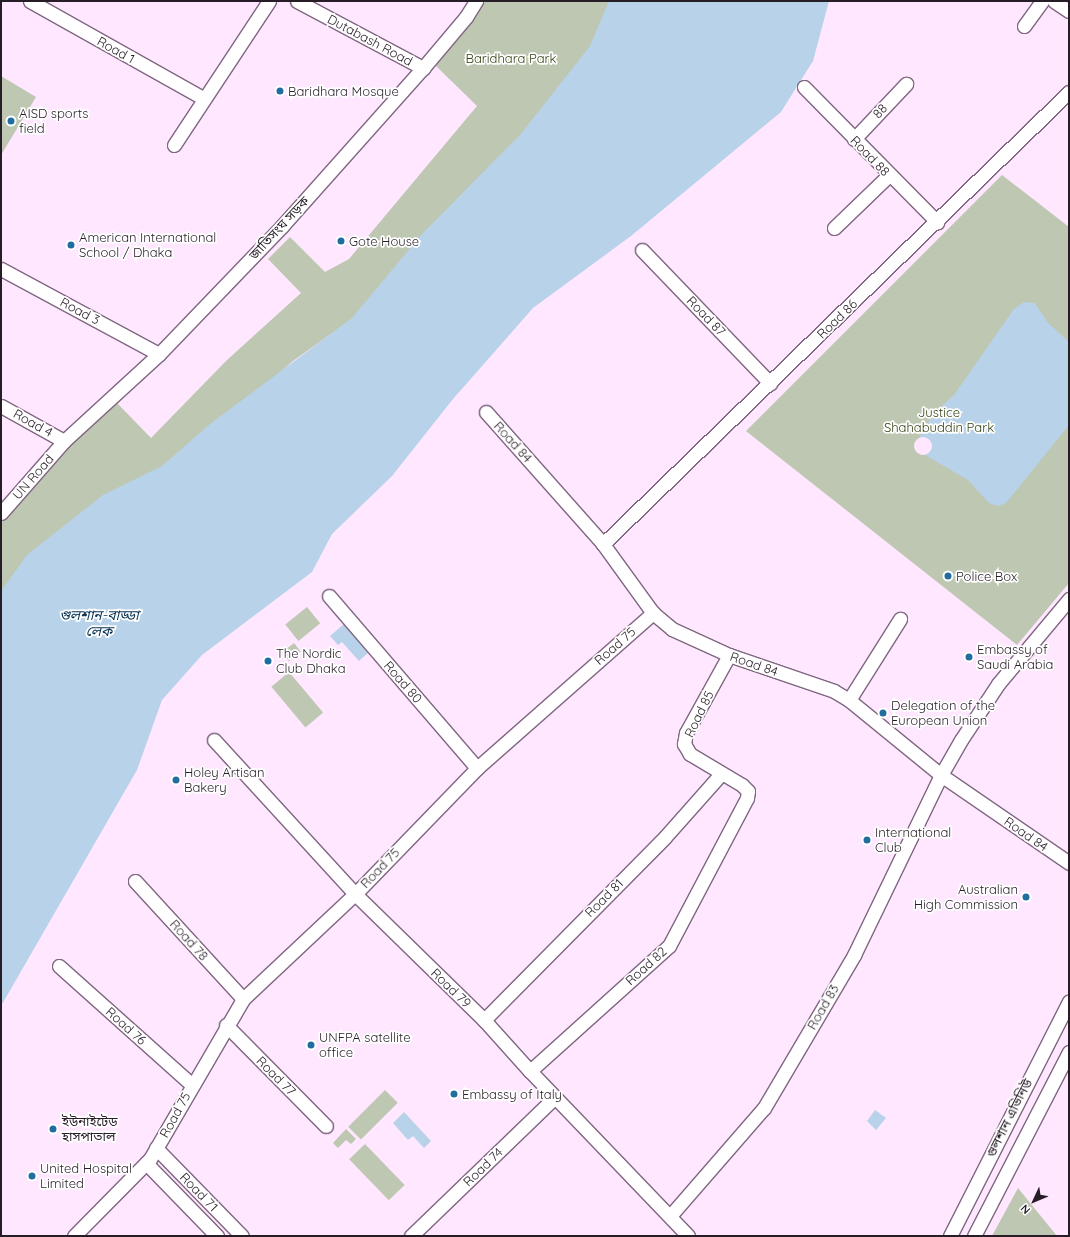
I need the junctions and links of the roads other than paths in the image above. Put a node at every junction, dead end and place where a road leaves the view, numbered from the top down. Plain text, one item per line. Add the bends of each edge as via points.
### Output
1 (30, 1) edge
2 (269, 1) edge
3 (297, 1) edge
4 (476, 1) edge
5 (1042, 1) edge
6 (1054, 1) edge
7 (1069, 11) edge
8 (1024, 26) dead end
9 (422, 68) junction
10 (906, 84) dead end
11 (804, 87) dead end
12 (1069, 92) edge
13 (203, 98) junction
14 (854, 139) junction
15 (174, 145) dead end
16 (888, 175) junction
17 (937, 222) junction
18 (834, 228) dead end
19 (642, 250) dead end
20 (1, 269) edge
21 (159, 354) junction
22 (770, 383) junction
23 (1, 406) edge
24 (486, 412) dead end
25 (64, 441) junction
26 (1, 513) edge
27 (603, 544) junction
28 (329, 596) dead end
29 (1069, 599) edge
30 (653, 613) junction
31 (900, 619) dead end
32 (729, 655) junction
33 (849, 700) junction
34 (214, 740) dead end
35 (477, 768) junction
36 (721, 774) junction
37 (941, 775) junction
38 (748, 791) joint
39 (1069, 864) edge
40 (135, 881) dead end
41 (355, 894) junction
42 (59, 966) dead end
43 (243, 999) junction
44 (1069, 1001) edge
45 (484, 1020) junction
46 (1064, 1024) edge
47 (226, 1025) junction
48 (1069, 1052) edge
49 (530, 1071) junction
50 (192, 1085) junction
51 (555, 1097) junction
52 (326, 1126) dead end
53 (151, 1157) junction
54 (670, 1216) junction
55 (74, 1236) edge
56 (217, 1236) edge
57 (242, 1236) edge
58 (411, 1236) edge
59 (688, 1236) edge
60 (950, 1236) edge
61 (974, 1236) edge

1 - 13 street, Road 1
2 - 13 street via 242,46
3 - 9 street, Dutabash Road
4 - 9 street, জাতিসংঘ সড়ক via 466,17
5 - 8 street
6 - 7 street
9 - 21 street, জাতিসংঘ সড়ক via 282,226
10 - 14 street, 88
11 - 14 street, Road 88
12 - 17 street, Road 86
13 - 15 street
14 - 16 street, Road 88
16 - 17 street, Road 88
16 - 18 street
17 - 22 street, Road 86
19 - 22 street, Road 87
20 - 21 street, Road 3
21 - 25 street, জাতিসংঘ সড়ক
22 - 27 street, Road 86
23 - 25 street, Road 4
24 - 27 street, Road 84
25 - 26 street, UN Road
27 - 30 street, Road 84
28 - 35 street, Road 80
29 - 37 street, Road 83 via 998,684
30 - 32 street, Road 84 via 672,629
30 - 35 street, Road 75
31 - 33 street
32 - 33 street, Road 84 via 834,691
32 - 36 street, Road 85 via 686,733 684,744 690,754
33 - 37 street, Road 84
34 - 41 street, Road 79
35 - 41 street, Road 75
36 - 38 street, Road 85
36 - 45 street, Road 81 via 665,837
37 - 39 street, Road 84
37 - 54 street, Road 83 via 854,955 764,1108
38 - 49 street, Road 82 via 747,798 669,946
40 - 43 street, Road 78
41 - 43 street, Road 75
41 - 45 street, Road 79
42 - 50 street, Road 76
43 - 47 street, Road 75
44 - 46 street, গুলশান এভিনিউ
45 - 49 street, Road 79
46 - 60 street, গুলশান এভিনিউ
47 - 50 street, Road 75
47 - 52 street, Road 77
48 - 61 street, গুলশান এভিনিউ
49 - 51 street, Road 79
50 - 53 street, Road 75
51 - 54 street, Road 79
51 - 58 street, Road 74
53 - 55 street, Road 75
53 - 56 street, Road 71
53 - 57 street, Road 71
54 - 59 street, Road 79

